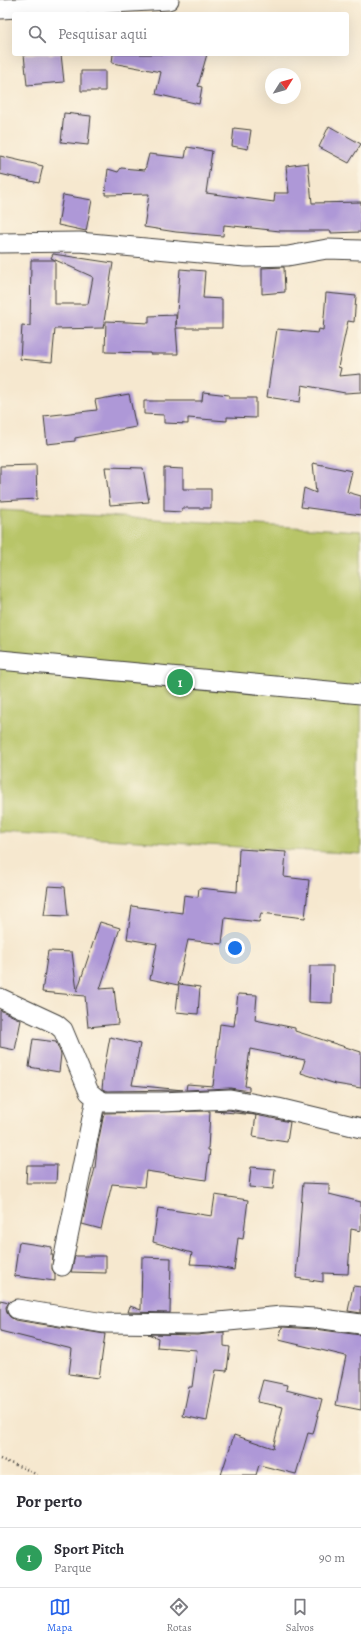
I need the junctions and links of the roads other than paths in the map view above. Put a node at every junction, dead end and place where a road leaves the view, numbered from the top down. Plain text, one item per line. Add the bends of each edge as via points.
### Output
1 (169, 0) edge
2 (0, 9) edge
3 (0, 243) edge
4 (361, 250) edge
5 (0, 660) edge
6 (361, 694) edge
7 (0, 998) edge
8 (96, 1098) junction
9 (361, 1128) edge
10 (62, 1266) dead end
11 (17, 1309) dead end
12 (361, 1324) edge

1 - 2 street
3 - 4 street via 79,242 245,258 288,256 327,249
5 - 6 street
7 - 8 street via 56,1024 63,1030 90,1092
8 - 9 street via 104,1102 230,1098
8 - 10 street
11 - 12 street via 104,1323 196,1324 282,1316

